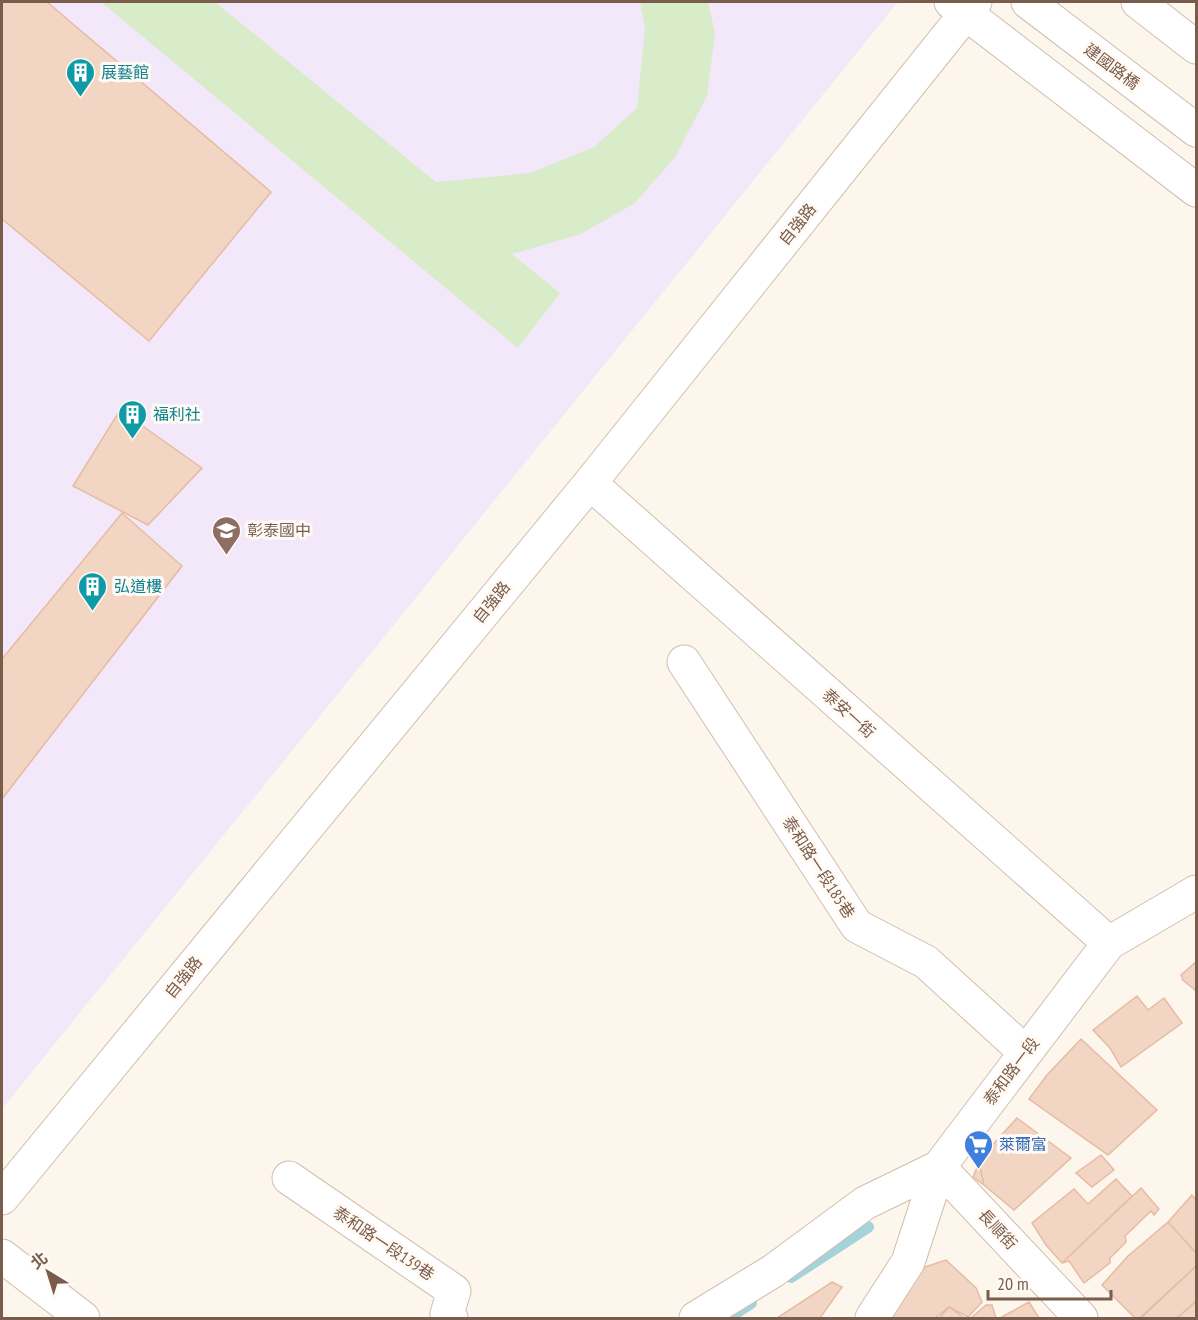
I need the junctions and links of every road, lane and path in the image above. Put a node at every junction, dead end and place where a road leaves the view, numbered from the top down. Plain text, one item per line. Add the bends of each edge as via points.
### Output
1 (1028, 2) edge
2 (1138, 2) edge
3 (964, 5) edge
4 (1197, 47) edge
5 (1197, 130) edge
6 (1197, 190) edge
7 (590, 483) junction
8 (684, 662) dead end
9 (1197, 892) edge
10 (1109, 943) junction
11 (1025, 1052) junction
12 (939, 1167) junction
13 (289, 1178) dead end
14 (2, 1198) edge
15 (2, 1256) edge
16 (83, 1318) edge
17 (451, 1318) edge
18 (696, 1318) edge
19 (872, 1318) edge
20 (1082, 1318) edge

1 - 5 street, 建國路橋
2 - 4 street
3 - 6 street
3 - 7 street, 自強路
7 - 10 street, 泰安一街
7 - 14 street, 自強路
8 - 11 street, 泰和路一段185巷 via 857,926 926,962
9 - 10 street, 泰和路一段
10 - 11 street, 泰和路一段
11 - 12 street, 泰和路一段
12 - 18 street, 泰和路一段 via 865,1203 773,1271
12 - 19 street via 909,1262
12 - 20 street, 長順街
13 - 17 street, 泰和路一段139巷 via 454,1291 447,1314
15 - 16 street

